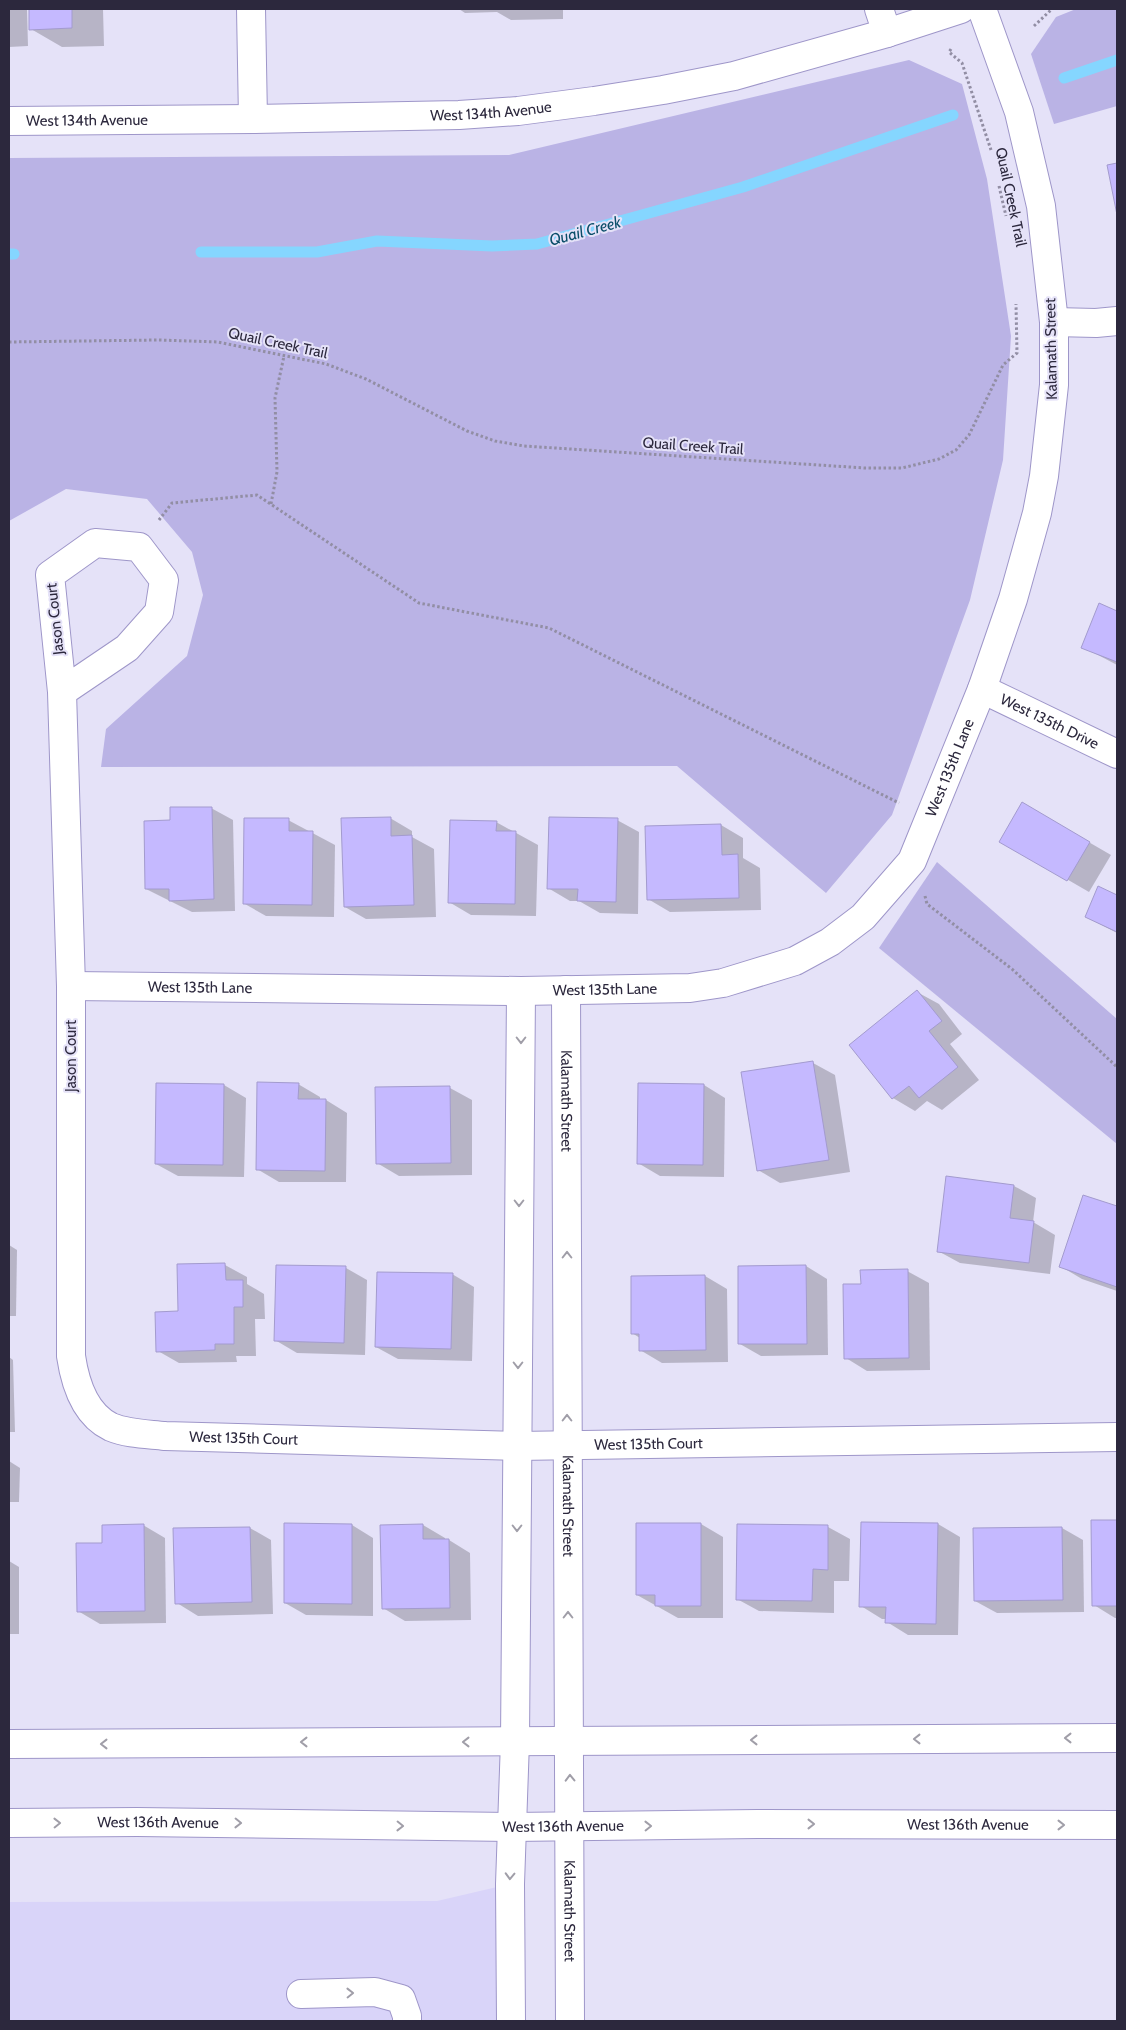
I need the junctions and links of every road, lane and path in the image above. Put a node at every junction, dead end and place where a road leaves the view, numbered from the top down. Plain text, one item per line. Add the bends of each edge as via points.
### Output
1 (251, 9) edge
2 (961, 9) edge
3 (982, 9) edge
4 (1052, 9) edge
5 (883, 21) edge
6 (1034, 26) dead end
7 (952, 48) dead end
8 (253, 119) junction
9 (9, 121) edge
10 (992, 151) dead end
11 (998, 179) dead end
12 (1008, 226) dead end
13 (1016, 300) dead end
14 (1117, 321) edge
15 (1054, 322) junction
16 (9, 342) edge
17 (284, 356) junction
18 (271, 504) junction
19 (139, 547) junction
20 (982, 689) junction
21 (62, 692) junction
22 (1117, 754) edge
23 (905, 806) dead end
24 (912, 861) junction
25 (71, 986) junction
26 (566, 990) junction
27 (521, 991) junction
28 (1117, 1067) edge
29 (94, 1414) joint
30 (1117, 1436) edge
31 (567, 1444) junction
32 (517, 1446) junction
33 (1117, 1738) edge
34 (515, 1741) junction
35 (569, 1741) junction
36 (9, 1744) edge
37 (9, 1823) edge
38 (1117, 1825) edge
39 (512, 1827) junction
40 (570, 1827) junction
41 (302, 1994) dead end
42 (407, 2021) edge
43 (511, 2021) edge
44 (570, 2021) edge

1 - 8 street
2 - 5 street, West 134th Avenue
3 - 15 street, Kalamath Street via 1019,112 1041,206
4 - 6 path
5 - 8 street, West 134th Avenue via 734,76 594,101 459,115
7 - 10 path, Quail Creek Trail via 949,52 962,63 970,82
8 - 9 street, West 134th Avenue
11 - 12 path, Quail Creek Trail
13 - 17 path, Quail Creek Trail via 1017,353 1002,365 970,435 956,450 939,459 902,468 638,454 495,441 467,431 366,380 326,364
14 - 15 street
15 - 20 street, Kalamath Street via 1054,385 1038,513
16 - 17 path, Quail Creek Trail via 218,342
17 - 18 path via 276,398 277,472
18 - 19 path via 257,495 172,503
18 - 23 path via 419,604 548,628
19 - 21 street via 164,580 159,612 127,648
19 - 21 street, Jason Court via 94,543 50,575
20 - 22 street, West 135th Drive
20 - 24 street, West 135th Lane
21 - 25 street, Jason Court
24 - 26 street, West 135th Lane via 863,917 830,942 795,961 723,983 690,988
24 - 28 path via 927,904 1012,969
25 - 27 street, West 135th Lane
25 - 29 street, Jason Court via 71,1356 81,1397
26 - 27 street, West 135th Lane
31 -> 26 street, Kalamath Street
27 -> 32 street
29 - 32 street, West 135th Court via 111,1426 130,1432 165,1436
30 - 31 street, West 135th Court
31 - 32 street, West 135th Court
35 -> 31 street, Kalamath Street
32 -> 34 street
33 -> 35 street
34 - 35 street
34 -> 36 street
34 - 39 street
40 -> 35 street, Kalamath Street
37 -> 39 street, West 136th Avenue
40 -> 38 street, West 136th Avenue
39 - 40 street, West 136th Avenue
39 -> 43 street
40 - 44 street, Kalamath Street
41 -> 42 street via 375,1992 401,1999

